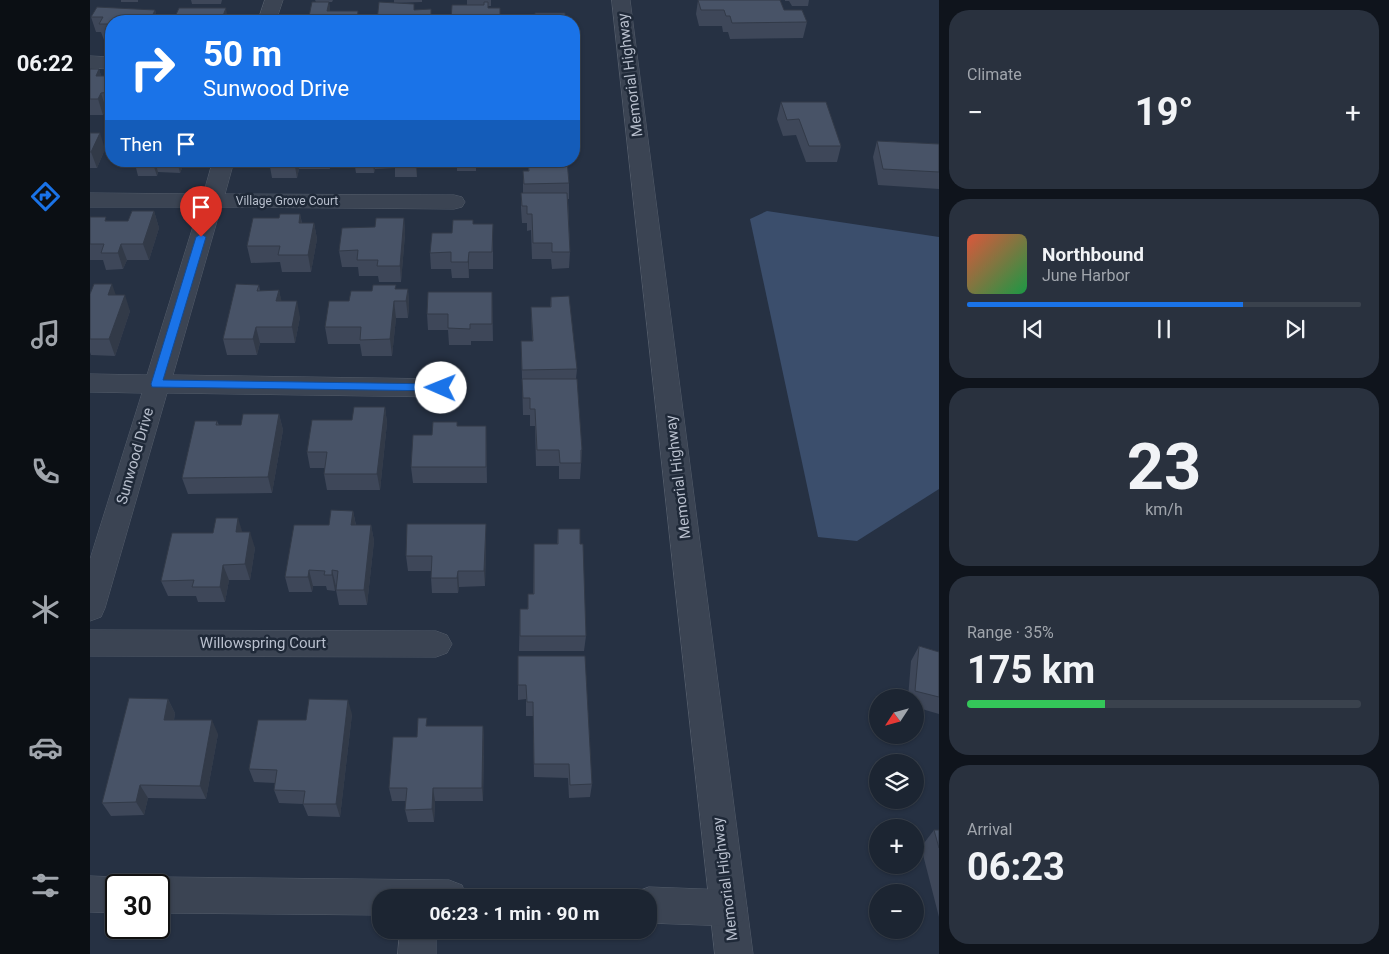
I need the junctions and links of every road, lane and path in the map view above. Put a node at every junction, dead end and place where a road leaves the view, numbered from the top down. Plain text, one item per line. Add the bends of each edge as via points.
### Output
1 (274, 0) edge
2 (621, 0) edge
3 (269, 15) edge
4 (90, 62) edge
5 (105, 62) edge
6 (222, 167) edge
7 (90, 200) edge
8 (212, 200) junction
9 (454, 202) dead end
10 (90, 383) edge
11 (156, 384) junction
12 (441, 388) dead end
13 (90, 608) edge
14 (90, 642) edge
15 (436, 644) dead end
16 (90, 894) edge
17 (105, 894) edge
18 (170, 895) edge
19 (372, 903) edge
20 (657, 905) edge
21 (729, 908) junction
22 (420, 939) edge
23 (417, 954) edge
24 (734, 954) edge

1 - 3 street
2 - 21 street, Memorial Highway
4 - 5 street
6 - 8 street, Sunwood Drive
7 - 8 street, Village Grove Court
8 - 9 street, Village Grove Court
8 - 11 street, Sunwood Drive
10 - 11 street
11 - 12 street
11 - 13 street, Sunwood Drive
14 - 15 street, Willowspring Court
16 - 17 street
18 - 19 street
20 - 21 street
21 - 24 street, Memorial Highway
22 - 23 street

